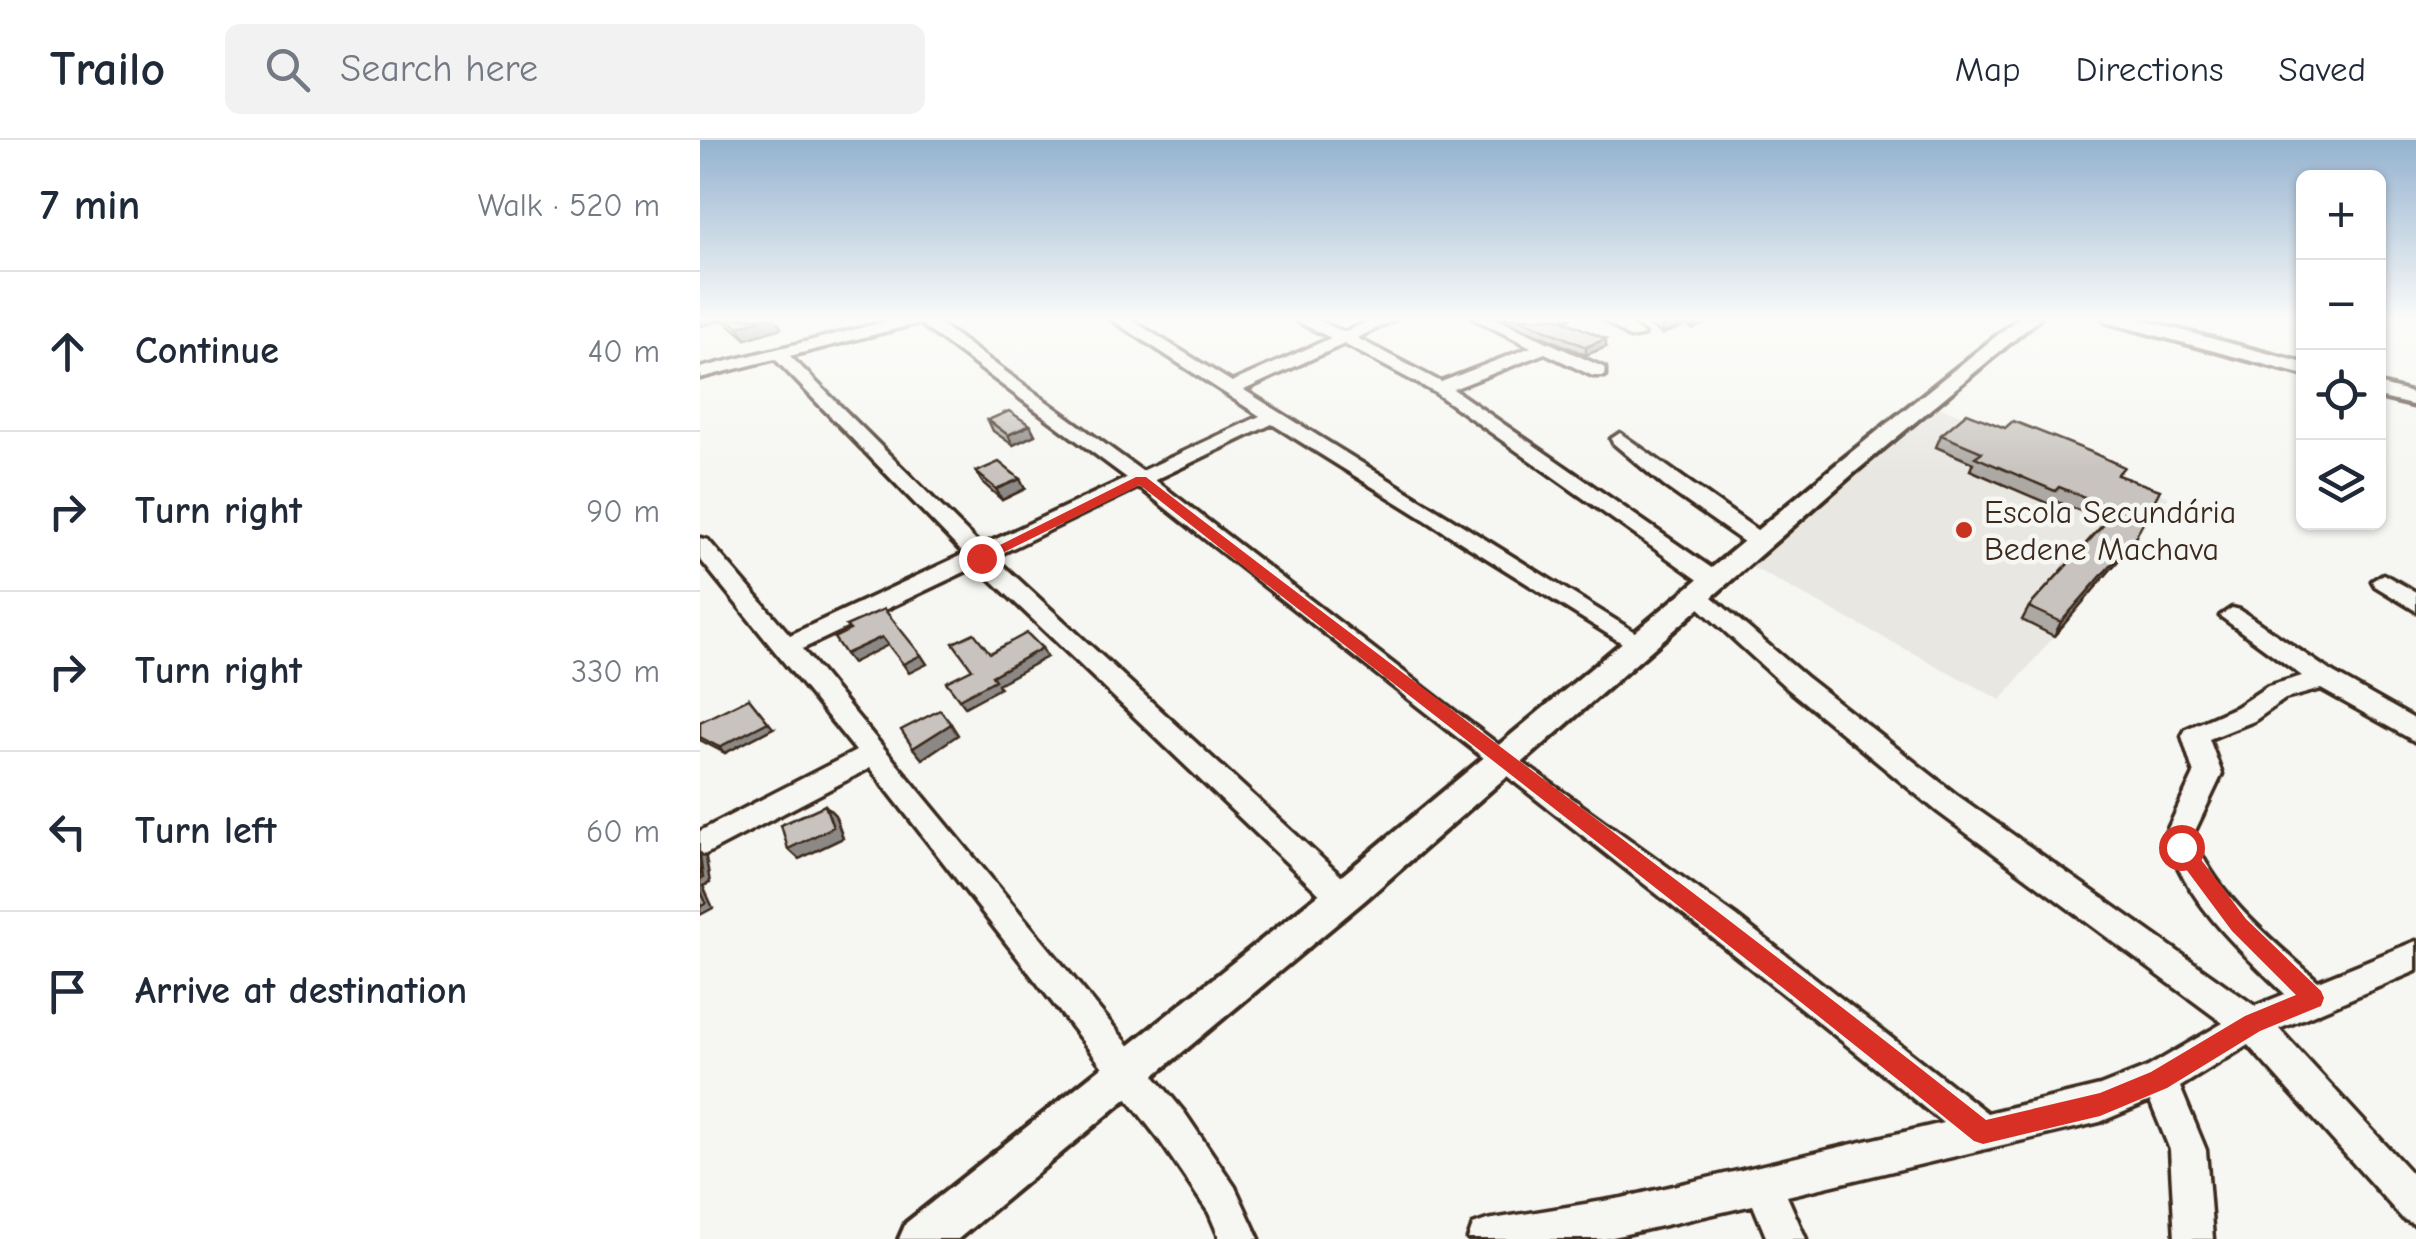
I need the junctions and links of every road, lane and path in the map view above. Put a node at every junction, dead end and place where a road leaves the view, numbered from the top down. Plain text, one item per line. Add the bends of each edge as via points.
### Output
1 (795, 369) edge
2 (992, 369) edge
3 (1200, 369) edge
4 (1278, 369) edge
5 (1403, 369) edge
6 (1489, 369) edge
7 (1592, 369) edge
8 (1969, 369) edge
9 (1598, 372) dead end
10 (1440, 388) junction
11 (1232, 389) junction
12 (2386, 392) edge
13 (2416, 400) edge
14 (1274, 416) junction
15 (1620, 440) dead end
16 (1141, 479) junction
17 (1759, 542) junction
18 (700, 545) edge
19 (981, 558) junction
20 (2383, 580) dead end
21 (1706, 589) junction
22 (2416, 603) edge
23 (2232, 616) dead end
24 (1638, 645) junction
25 (786, 647) junction
26 (2324, 678) junction
27 (2416, 732) edge
28 (873, 754) junction
29 (1504, 762) junction
30 (700, 845) edge
31 (1343, 896) junction
32 (2416, 956) edge
33 (2314, 998) junction
34 (2252, 1024) junction
35 (1127, 1070) junction
36 (2159, 1080) junction
37 (1983, 1132) junction
38 (1762, 1184) junction
39 (2416, 1206) edge
40 (1625, 1228) edge
41 (922, 1239) edge
42 (1240, 1239) edge
43 (1487, 1239) edge
44 (1787, 1239) edge
45 (2194, 1239) edge

1 - 19 street
2 - 16 street
3 - 11 street
4 - 11 street
5 - 10 street
6 - 10 street
7 - 9 street
8 - 17 street
10 - 21 street via 1565,464
11 - 14 street
12 - 13 street
14 - 16 street
14 - 24 street
15 - 17 street
16 - 19 street
16 - 29 street
17 - 21 street
18 - 25 street
19 - 25 street
19 - 31 street
20 - 22 street
21 - 24 street
21 - 34 street via 1797,683 1948,804
23 - 26 street
24 - 29 street
25 - 28 street
26 - 27 street
26 - 33 street via 2277,692 2245,714 2200,730 2195,736 2206,786 2179,835 2188,861 2222,905
28 - 30 street
28 - 35 street
29 - 31 street
29 - 37 street
31 - 35 street
32 - 33 street
33 - 34 street
34 - 36 street
34 - 39 street
35 - 41 street
35 - 42 street via 1222,1200
36 - 37 street via 2100,1104
36 - 45 street via 2188,1150
37 - 38 street
38 - 40 street
38 - 44 street
40 - 43 street

